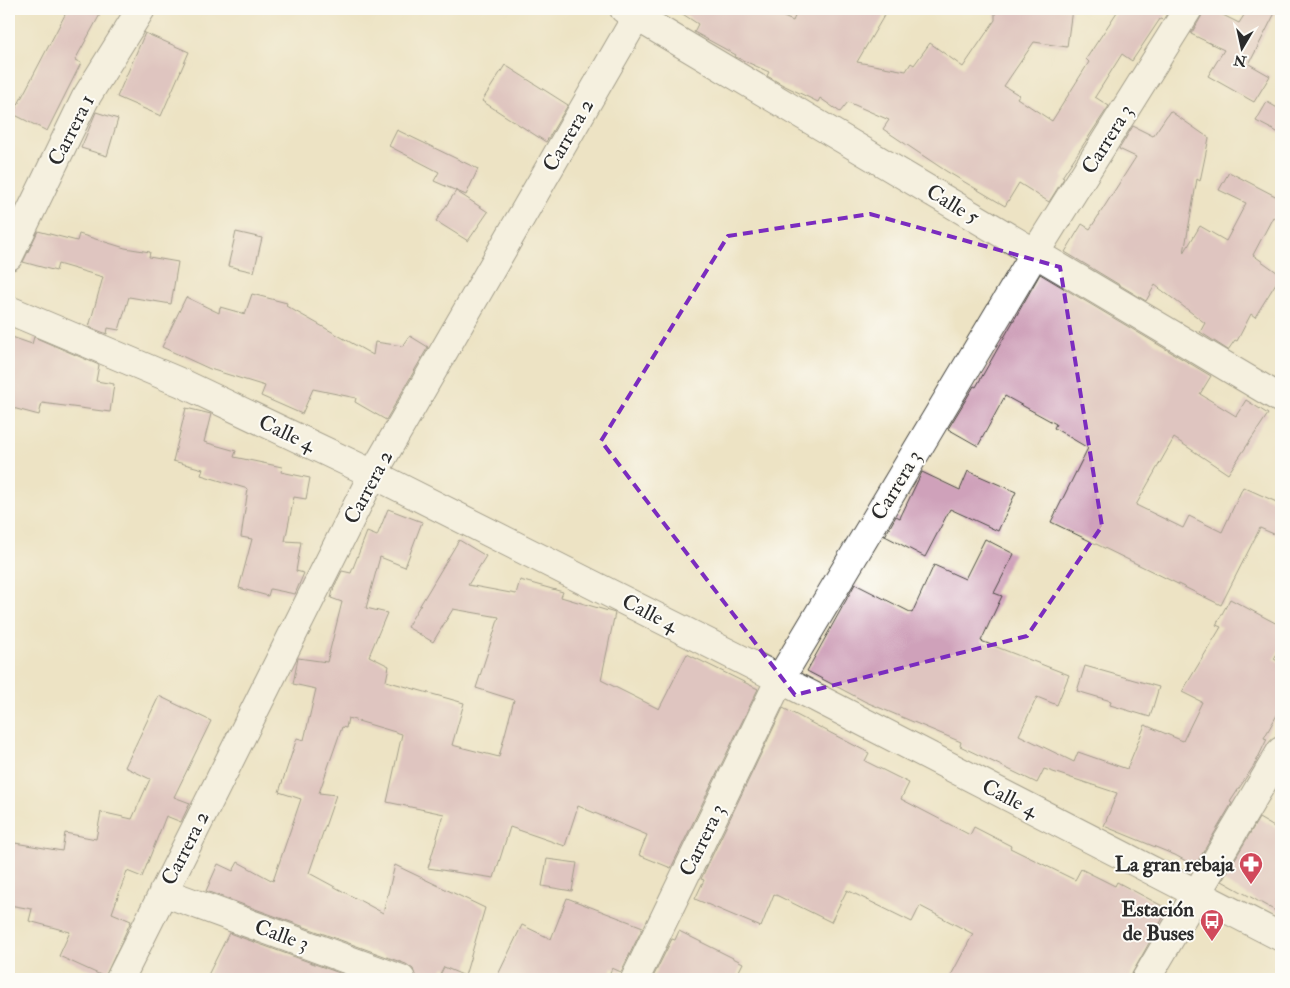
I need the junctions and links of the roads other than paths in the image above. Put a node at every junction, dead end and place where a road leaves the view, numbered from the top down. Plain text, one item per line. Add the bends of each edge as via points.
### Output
1 (142, 9) edge
2 (1188, 9) edge
3 (634, 11) edge
4 (1035, 253) junction
5 (9, 256) edge
6 (9, 310) edge
7 (1281, 399) edge
8 (373, 474) junction
9 (780, 679) junction
10 (1281, 751) edge
11 (163, 892) junction
12 (1197, 894) junction
13 (1281, 937) edge
14 (120, 979) edge
15 (401, 979) edge
16 (635, 979) edge
17 (1146, 979) edge

1 - 5 street, Carrera 1 via 85,99
2 - 4 street, Carrera 3
3 - 4 street, Calle 5
3 - 8 street, Carrera 2
4 - 7 street, Calle 5
4 - 9 street, Carrera 3
6 - 8 street, Calle 4 via 182,383
8 - 9 street, Calle 4
8 - 11 street, Carrera 2
9 - 12 street, Calle 4
9 - 16 street, Carrera 3
10 - 12 street
11 - 14 street, Carrera 2
11 - 15 street, Calle 3
12 - 13 street, Calle 4
12 - 17 street

